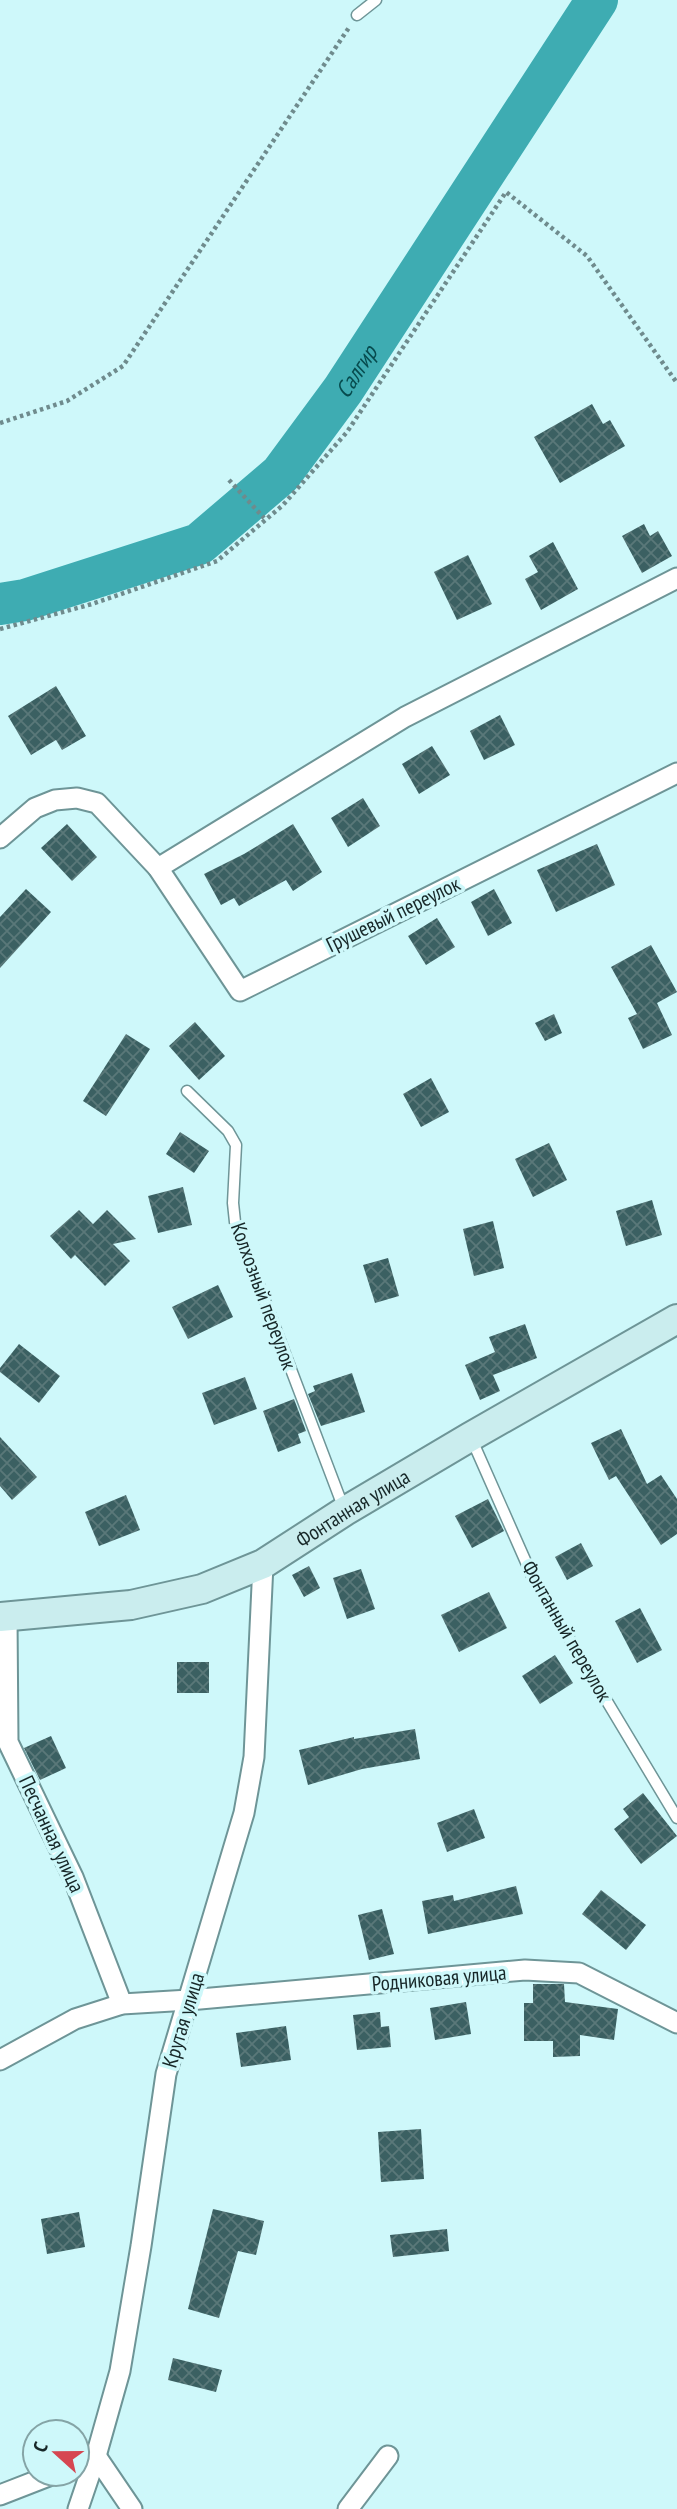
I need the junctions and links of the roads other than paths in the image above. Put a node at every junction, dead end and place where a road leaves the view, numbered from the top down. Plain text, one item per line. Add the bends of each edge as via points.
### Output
1 (376, 0) edge
2 (357, 15) road end
3 (677, 578) edge
4 (677, 773) edge
5 (0, 838) edge
6 (158, 869) junction
7 (187, 1091) dead end
8 (677, 1319) edge
9 (470, 1437) junction
10 (345, 1511) junction
11 (263, 1564) junction
12 (4, 1617) edge
13 (677, 1818) edge
14 (189, 2000) junction
15 (122, 2004) junction
16 (677, 2023) edge
17 (0, 2060) edge
18 (96, 2456) junction
19 (388, 2456) dead end
20 (91, 2458) edge
21 (21, 2487) edge
22 (0, 2495) edge
23 (78, 2509) edge
24 (132, 2509) edge
25 (348, 2509) edge

1 - 2 lane
3 - 6 street via 405,717
4 - 6 street, Грушевый переулок via 240,990
5 - 6 street via 35,808 77,798 97,803
7 - 10 lane, Колхозный переулок via 236,1145 235,1222
8 - 9 main road, Фонтанная улица
9 - 10 main road, Фонтанная улица
9 - 13 lane, Фонтанный переулок via 533,1578
10 - 11 main road, Фонтанная улица
11 - 12 main road, Фонтанная улица via 202,1589 131,1605
11 - 14 street, Крутая улица via 254,1757 244,1813
12 - 15 street, Песчанная улица via 8,1742 74,1877
14 - 15 street
14 - 16 street, Родниковая улица via 525,1970 579,1973
14 - 18 street, Крутая улица via 166,2074 120,2371
15 - 17 street via 75,2020
18 - 20 street
18 - 23 street, Крутая улица
18 - 24 street
19 - 25 street
21 - 22 street

